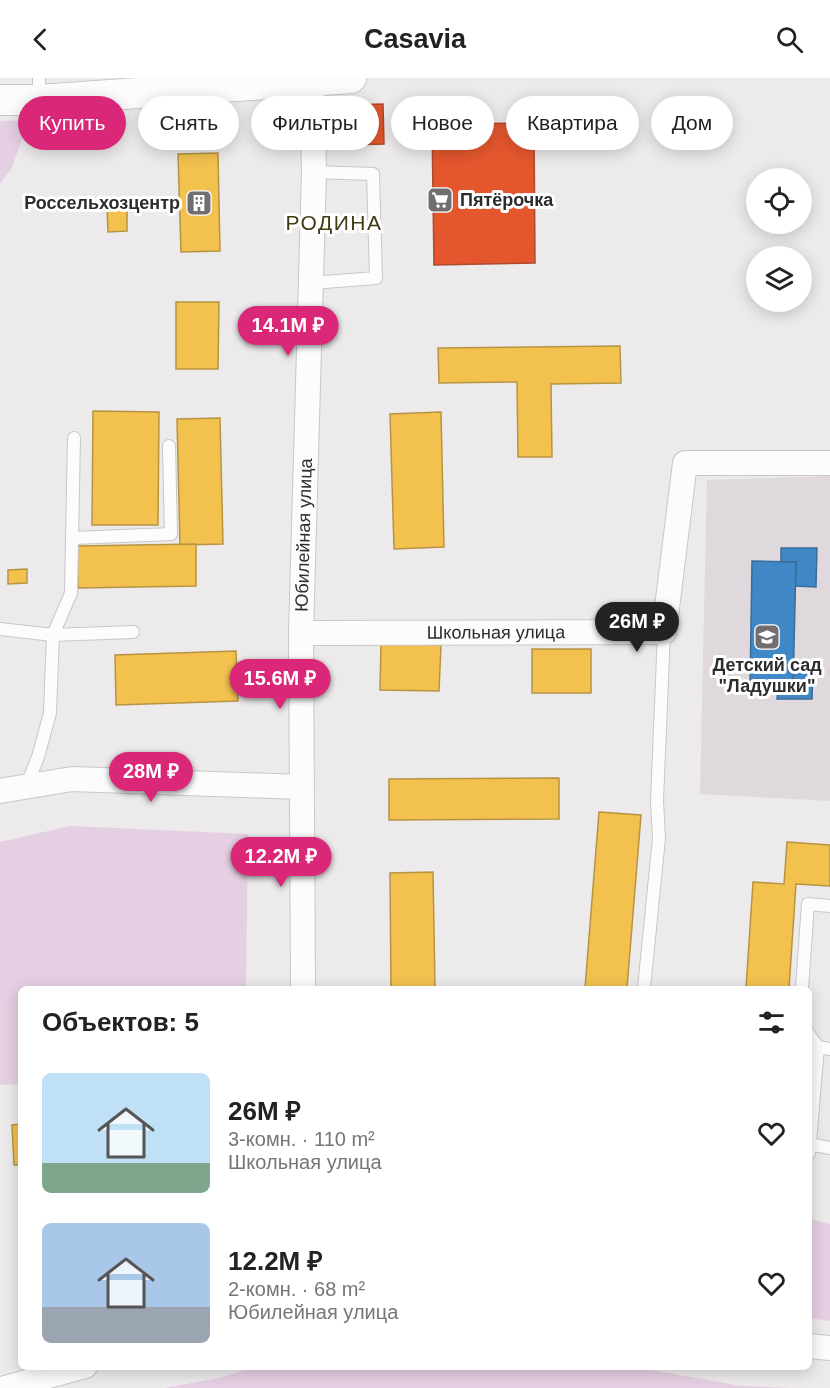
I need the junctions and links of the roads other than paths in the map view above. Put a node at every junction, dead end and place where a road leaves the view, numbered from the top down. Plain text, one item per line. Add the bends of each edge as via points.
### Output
1 (351, 78) edge
2 (312, 81) junction
3 (39, 89) edge
4 (0, 100) edge
5 (314, 172) junction
6 (311, 283) junction
7 (74, 438) dead end
8 (170, 446) dead end
9 (830, 463) edge
10 (72, 538) junction
11 (0, 629) edge
12 (133, 632) dead end
13 (664, 632) junction
14 (301, 633) junction
15 (53, 635) junction
16 (26, 787) junction
17 (301, 787) junction
18 (0, 791) edge
19 (830, 906) edge
20 (303, 986) edge
21 (644, 986) edge
22 (802, 986) edge
23 (812, 1037) edge
24 (824, 1048) edge
25 (812, 1120) edge
26 (812, 1145) edge
27 (830, 1148) edge
28 (812, 1346) edge
29 (830, 1348) edge
30 (70, 1370) edge
31 (4, 1388) edge

1 - 2 street
2 - 3 street
2 - 5 street, Юбилейная улица
3 - 4 street
5 - 6 street, Юбилейная улица
5 - 6 lane via 372,174 375,278
6 - 14 street, Юбилейная улица
7 - 10 lane
8 - 10 lane via 171,534
9 - 13 street via 685,463
10 - 15 lane via 71,593
11 - 15 lane
12 - 15 lane
13 - 14 street, Школьная улица
13 - 21 lane via 659,838
14 - 17 street, Юбилейная улица
15 - 16 lane via 50,713
16 - 17 street via 72,779
16 - 18 street
17 - 20 street, Юбилейная улица
19 - 22 lane via 808,904
23 - 24 lane
24 - 25 lane
26 - 27 lane
28 - 29 street
30 - 31 street

